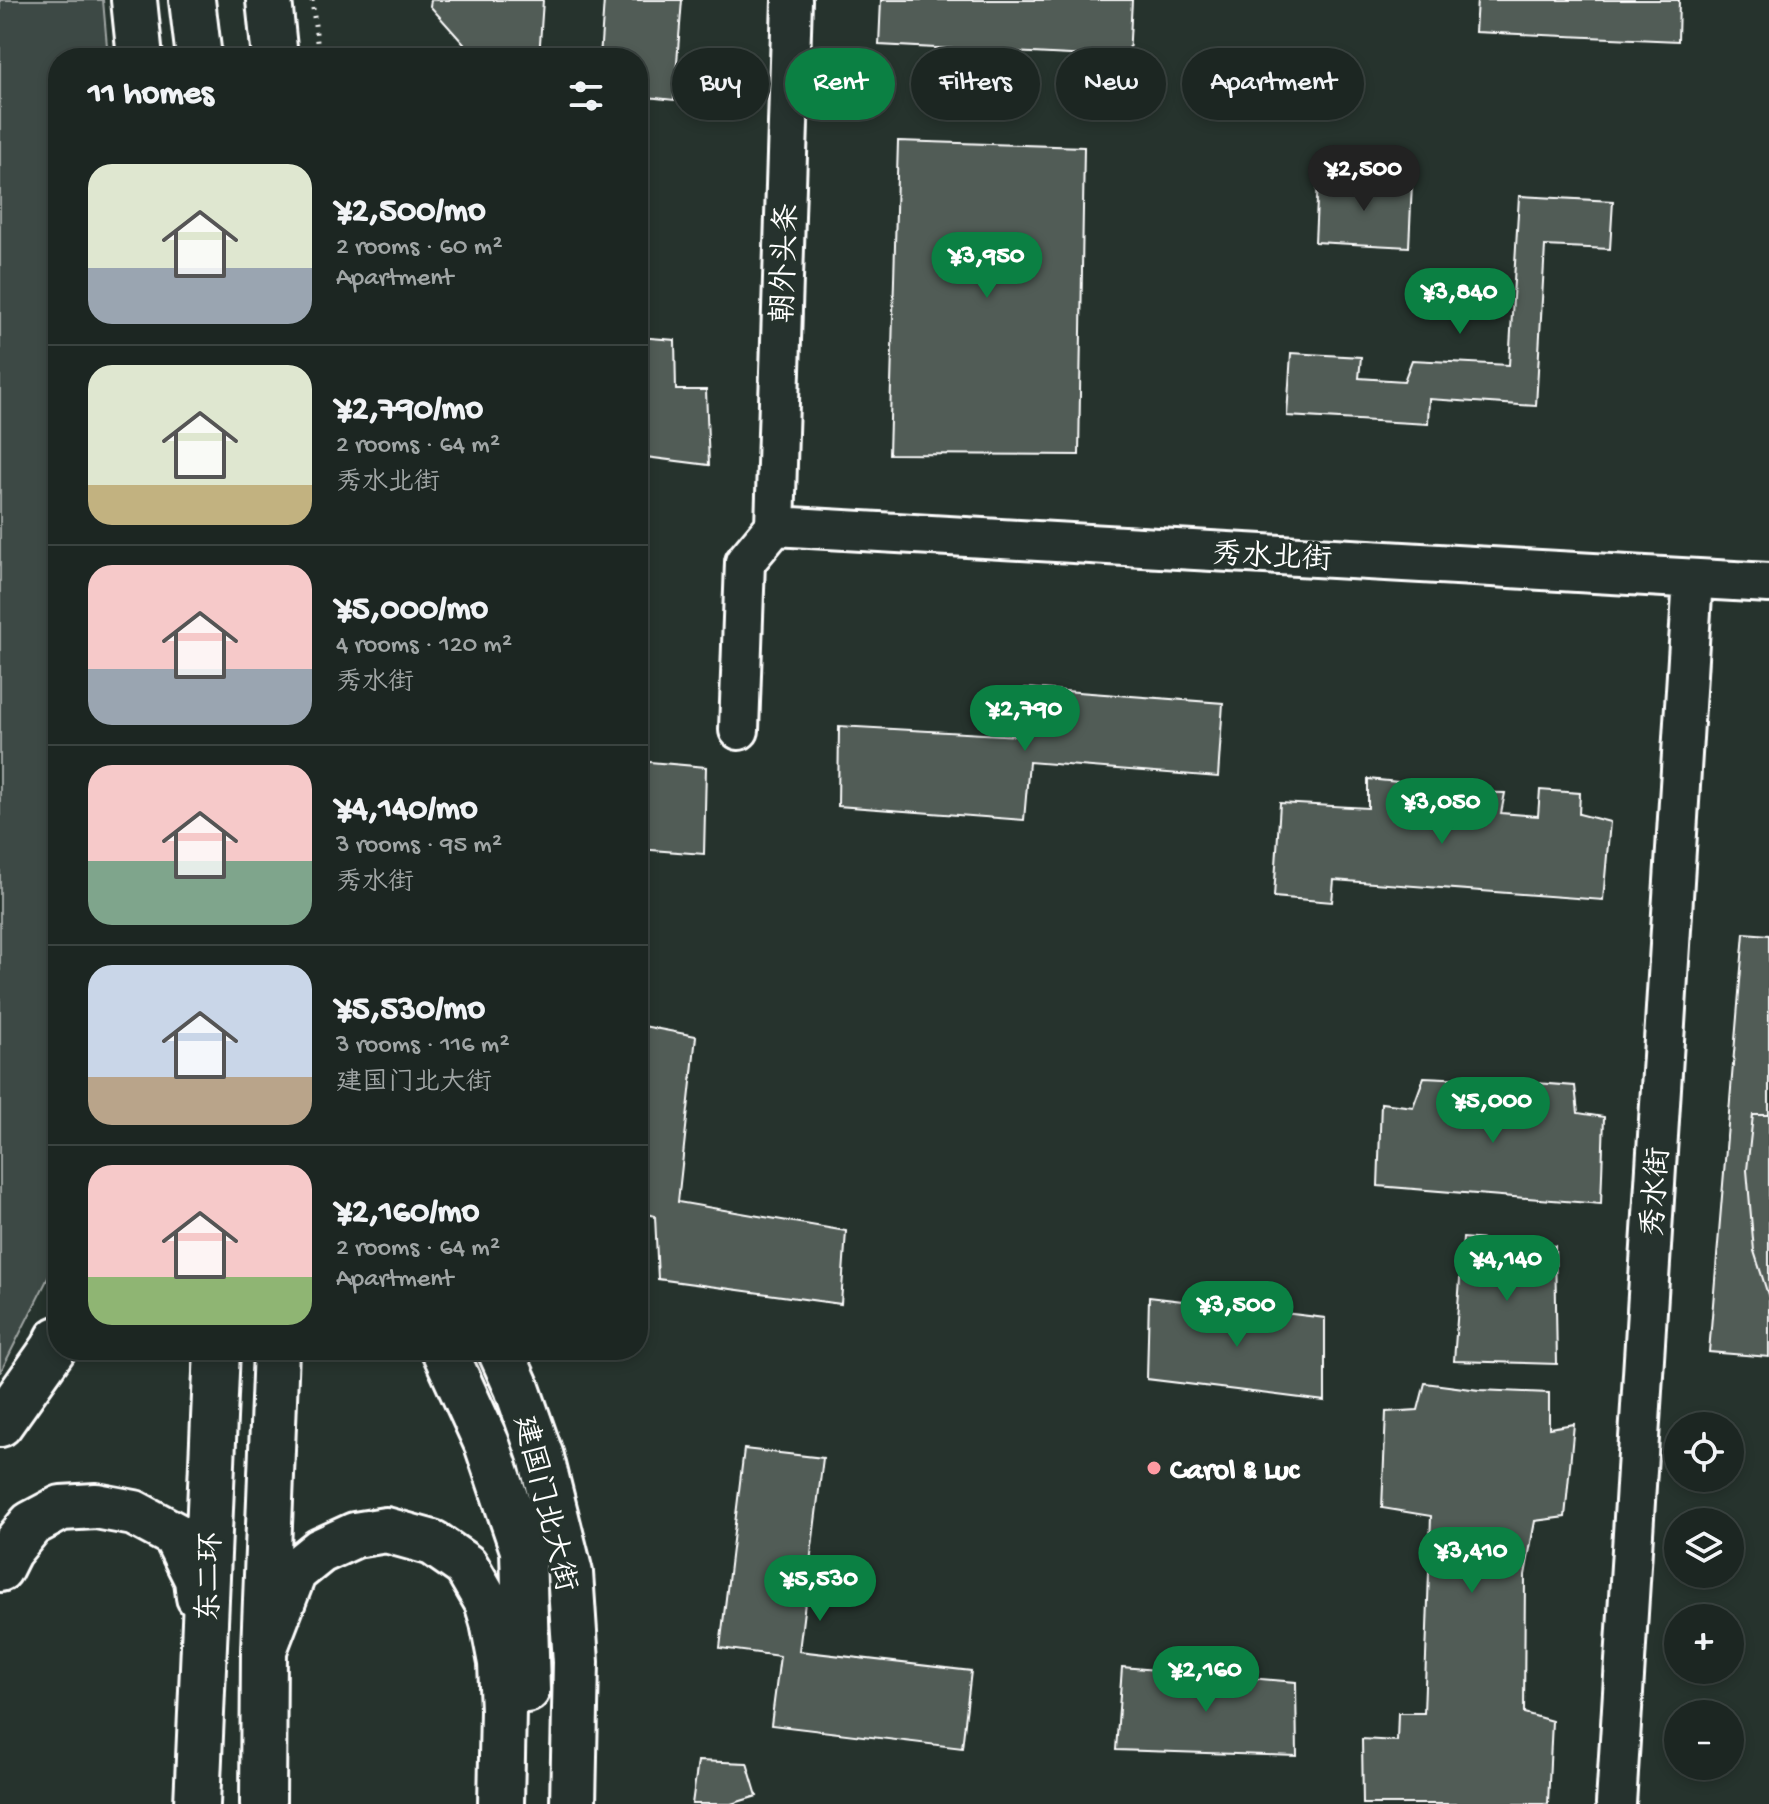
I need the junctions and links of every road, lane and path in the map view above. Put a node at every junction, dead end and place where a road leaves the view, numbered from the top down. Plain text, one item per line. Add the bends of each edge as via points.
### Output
1 (134, 0) edge
2 (192, 0) edge
3 (269, 0) edge
4 (312, 0) edge
5 (792, 0) edge
6 (139, 48) edge
7 (198, 48) edge
8 (274, 48) edge
9 (318, 48) edge
10 (775, 526) junction
11 (1693, 579) junction
12 (1769, 583) edge
13 (739, 730) dead end
14 (48, 1356) edge
15 (217, 1360) edge
16 (276, 1360) edge
17 (449, 1360) edge
18 (504, 1360) edge
19 (0, 1424) edge
20 (0, 1569) edge
21 (205, 1643) junction
22 (264, 1650) junction
23 (515, 1706) junction
24 (197, 1804) edge
25 (263, 1804) edge
26 (501, 1804) edge
27 (525, 1804) edge
28 (573, 1804) edge
29 (1616, 1804) edge

1 - 6 main road
2 - 7 main road
3 - 8 main road
4 - 9 path
5 - 10 street, 朝外头条
10 - 11 street, 秀水北街
10 - 13 street via 745,562
11 - 12 street, 秀水北街
11 - 29 street, 秀水街
14 - 19 main road
15 - 21 main road, 东二环
16 - 22 main road, 东二环
17 - 23 main road via 487,1444 523,1550
18 - 28 main road, 建国门北大街 via 541,1457 570,1573 576,1662
20 - 21 main road via 31,1524 61,1508 96,1506 134,1513 175,1535 197,1579
21 - 24 main road, 东二环
22 - 23 main road via 294,1572 320,1551 355,1535 386,1530 433,1543 466,1566 487,1602
22 - 25 main road, 东二环
23 - 26 main road
23 - 27 main road

